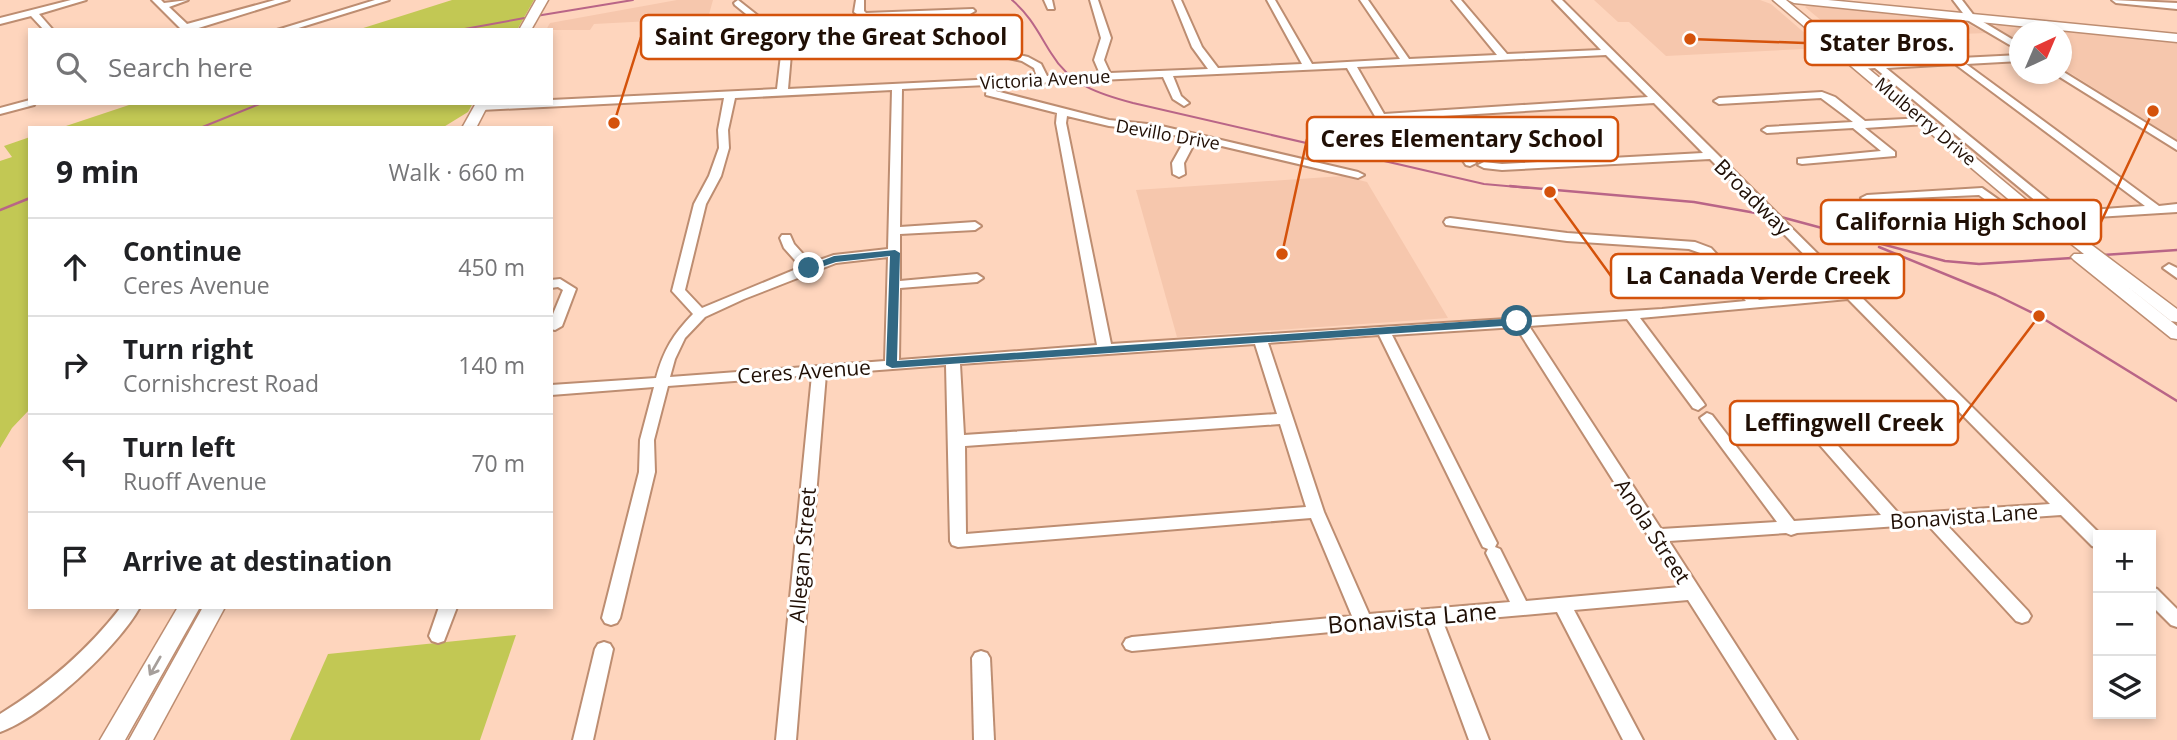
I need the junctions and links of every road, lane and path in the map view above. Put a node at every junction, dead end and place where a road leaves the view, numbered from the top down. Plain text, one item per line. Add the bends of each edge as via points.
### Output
1 (82, 0) edge
2 (184, 0) edge
3 (285, 0) edge
4 (385, 0) edge
5 (860, 0) edge
6 (1094, 0) edge
7 (1177, 0) edge
8 (1271, 0) edge
9 (1364, 0) edge
10 (1456, 0) edge
11 (1557, 0) edge
12 (1779, 0) edge
13 (1794, 0) edge
14 (1957, 0) edge
15 (2116, 0) edge
16 (159, 3) edge
17 (547, 3) edge
18 (738, 3) dead end
19 (2177, 6) edge
20 (970, 11) dead end
21 (33, 12) junction
22 (937, 13) junction
23 (1972, 19) junction
24 (0, 21) edge
25 (533, 27) edge
26 (47, 28) edge
27 (186, 28) edge
28 (190, 28) edge
29 (288, 28) edge
30 (2177, 38) edge
31 (2009, 41) edge
32 (786, 51) junction
33 (1609, 52) junction
34 (834, 53) dead end
35 (712, 55) dead end
36 (1503, 56) junction
37 (2009, 59) edge
38 (1406, 61) junction
39 (1958, 62) junction
40 (1350, 64) junction
41 (1308, 66) junction
42 (1861, 66) junction
43 (1878, 66) junction
44 (1215, 71) junction
45 (1167, 74) junction
46 (1106, 76) junction
47 (1043, 79) junction
48 (2072, 81) edge
49 (992, 88) junction
50 (897, 91) junction
51 (782, 94) junction
52 (730, 96) junction
53 (1656, 100) junction
54 (1719, 101) dead end
55 (553, 103) edge
56 (1184, 103) dead end
57 (28, 104) edge
58 (489, 105) edge
59 (0, 111) edge
60 (1062, 111) junction
61 (1435, 112) junction
62 (1381, 117) junction
63 (1926, 121) junction
64 (1858, 125) junction
65 (472, 126) edge
66 (484, 126) edge
67 (1387, 128) dead end
68 (1767, 130) dead end
69 (1194, 136) junction
70 (2177, 147) edge
71 (1713, 156) junction
72 (1802, 161) dead end
73 (1470, 163) dead end
74 (1484, 165) dead end
75 (1178, 174) dead end
76 (1357, 175) dead end
77 (1867, 198) dead end
78 (2177, 208) edge
79 (2157, 209) junction
80 (2061, 216) junction
81 (2038, 217) junction
82 (1450, 222) dead end
83 (975, 226) dead end
84 (895, 231) junction
85 (786, 238) dead end
86 (895, 253) junction
87 (2088, 256) junction
88 (809, 268) junction
89 (977, 278) dead end
90 (553, 284) edge
91 (895, 285) junction
92 (1852, 295) junction
93 (1756, 304) junction
94 (700, 314) junction
95 (1631, 315) junction
96 (2177, 317) edge
97 (1518, 321) junction
98 (555, 326) dead end
99 (1382, 330) junction
100 (2177, 334) edge
101 (1260, 339) junction
102 (1105, 349) junction
103 (953, 362) junction
104 (892, 365) junction
105 (819, 371) junction
106 (663, 381) junction
107 (553, 390) edge
108 (1283, 419) junction
109 (1817, 432) dead end
110 (957, 441) junction
111 (2065, 509) junction
112 (1315, 512) junction
113 (1931, 518) junction
114 (1896, 521) junction
115 (1791, 529) junction
116 (1654, 536) junction
117 (2093, 537) edge
118 (1693, 593) junction
119 (2156, 599) edge
120 (1562, 605) junction
121 (1521, 607) junction
122 (130, 609) edge
123 (188, 609) edge
124 (213, 609) edge
125 (447, 609) edge
126 (1432, 616) junction
127 (2022, 616) dead end
128 (611, 618) dead end
129 (1363, 620) junction
130 (2177, 620) edge
131 (438, 636) dead end
132 (1132, 644) dead end
133 (604, 649) dead end
134 (981, 659) dead end
135 (0, 724) edge
136 (112, 740) edge
137 (141, 740) edge
138 (583, 740) edge
139 (786, 740) edge
140 (984, 740) edge
141 (1479, 740) edge
142 (1633, 740) edge
143 (1787, 740) edge

1 - 21 street
2 - 16 street
3 - 28 street
4 - 29 street
5 - 22 street via 859,12 864,16
6 - 46 street via 1105,38 1099,60
7 - 44 street via 1197,47
8 - 41 street
9 - 38 street
10 - 36 street
11 - 33 street, Broadway
12 - 42 main road, Mulberry Drive
13 - 23 main road
14 - 23 street
15 - 19 street
16 - 27 street
17 - 25 main road
17 - 25 main road
18 - 32 street via 782,39
20 - 22 street
21 - 24 street
21 - 26 street
22 - 47 street via 938,39 1025,59 1038,66
23 - 30 main road
23 - 31 street
32 - 34 street
32 - 35 street
32 - 51 street
33 - 36 street, Victoria Avenue
33 - 53 street, Broadway
36 - 38 street, Victoria Avenue
37 - 39 street
38 - 40 street, Victoria Avenue
39 - 43 street
39 - 79 street
40 - 41 street, Victoria Avenue
40 - 62 street
41 - 44 street, Victoria Avenue
42 - 43 street
42 - 63 main road, Mulberry Drive
43 - 80 street, Mulberry Drive
44 - 45 street, Victoria Avenue
45 - 46 street, Victoria Avenue
45 - 56 street
46 - 47 street, Victoria Avenue
47 - 49 street, Victoria Avenue
48 - 70 street
49 - 50 street, Victoria Avenue
49 - 60 street, Devillo Drive
50 - 51 street, Victoria Avenue
50 - 84 street
51 - 52 street, Victoria Avenue
52 - 55 street, Victoria Avenue
52 - 94 street via 724,148 700,204 679,283 678,291
53 - 61 street
53 - 71 street, Broadway
54 - 64 street via 1822,95
57 - 59 street
58 - 65 main road
58 - 66 main road
60 - 69 street, Devillo Drive
60 - 102 street
61 - 62 street
61 - 73 street
62 - 67 street
63 - 64 street
63 - 81 main road, Mulberry Drive
64 - 68 street
64 - 72 street via 1891,154
69 - 75 street via 1178,163
69 - 76 street, Devillo Drive
71 - 74 street
71 - 92 street, Broadway
77 - 81 street via 1982,191 2016,218
78 - 79 street
79 - 80 street
80 - 81 street
81 - 87 main road, Mulberry Drive via 2039,226
82 - 93 street via 1567,237 1691,245 1707,251
83 - 84 street
84 - 86 street
85 - 88 street
86 - 88 street via 834,259
86 - 91 street
87 - 96 main road, Mulberry Drive
87 - 100 main road, Mulberry Drive
88 - 94 street
89 - 91 street
90 - 98 street via 570,289
91 - 104 street
92 - 93 street, Ceres Avenue
92 - 111 street, Broadway
93 - 95 street, Ceres Avenue
94 - 106 street via 679,336
95 - 97 street, Ceres Avenue
95 - 115 street
97 - 99 street, Ceres Avenue
97 - 116 street, Anola Street
99 - 101 street, Ceres Avenue
99 - 121 street
101 - 102 street, Ceres Avenue
101 - 108 street
102 - 103 street, Ceres Avenue
103 - 104 street, Ceres Avenue
103 - 110 street
104 - 105 street, Ceres Avenue
105 - 106 street, Ceres Avenue
105 - 139 street, Allegan Street
106 - 107 street, Ceres Avenue
106 - 128 street via 647,440 647,472
108 - 110 street
108 - 112 street
109 - 114 street
110 - 112 street via 958,541
111 - 113 street, Bonavista Lane
111 - 117 street, Broadway
112 - 129 street
113 - 114 street, Bonavista Lane
113 - 127 street
114 - 115 street, Bonavista Lane
115 - 116 street, Bonavista Lane
116 - 118 street, Anola Street
118 - 120 street, Bonavista Lane
118 - 143 street, Anola Street
119 - 130 street
120 - 121 street, Bonavista Lane
120 - 142 street
121 - 126 street, Bonavista Lane
122 - 135 street via 77,670
123 -> 136 main road
124 - 137 main road
125 - 131 street
126 - 129 street, Bonavista Lane
126 - 141 street
129 - 132 street, Bonavista Lane
133 - 138 street
134 - 140 street

